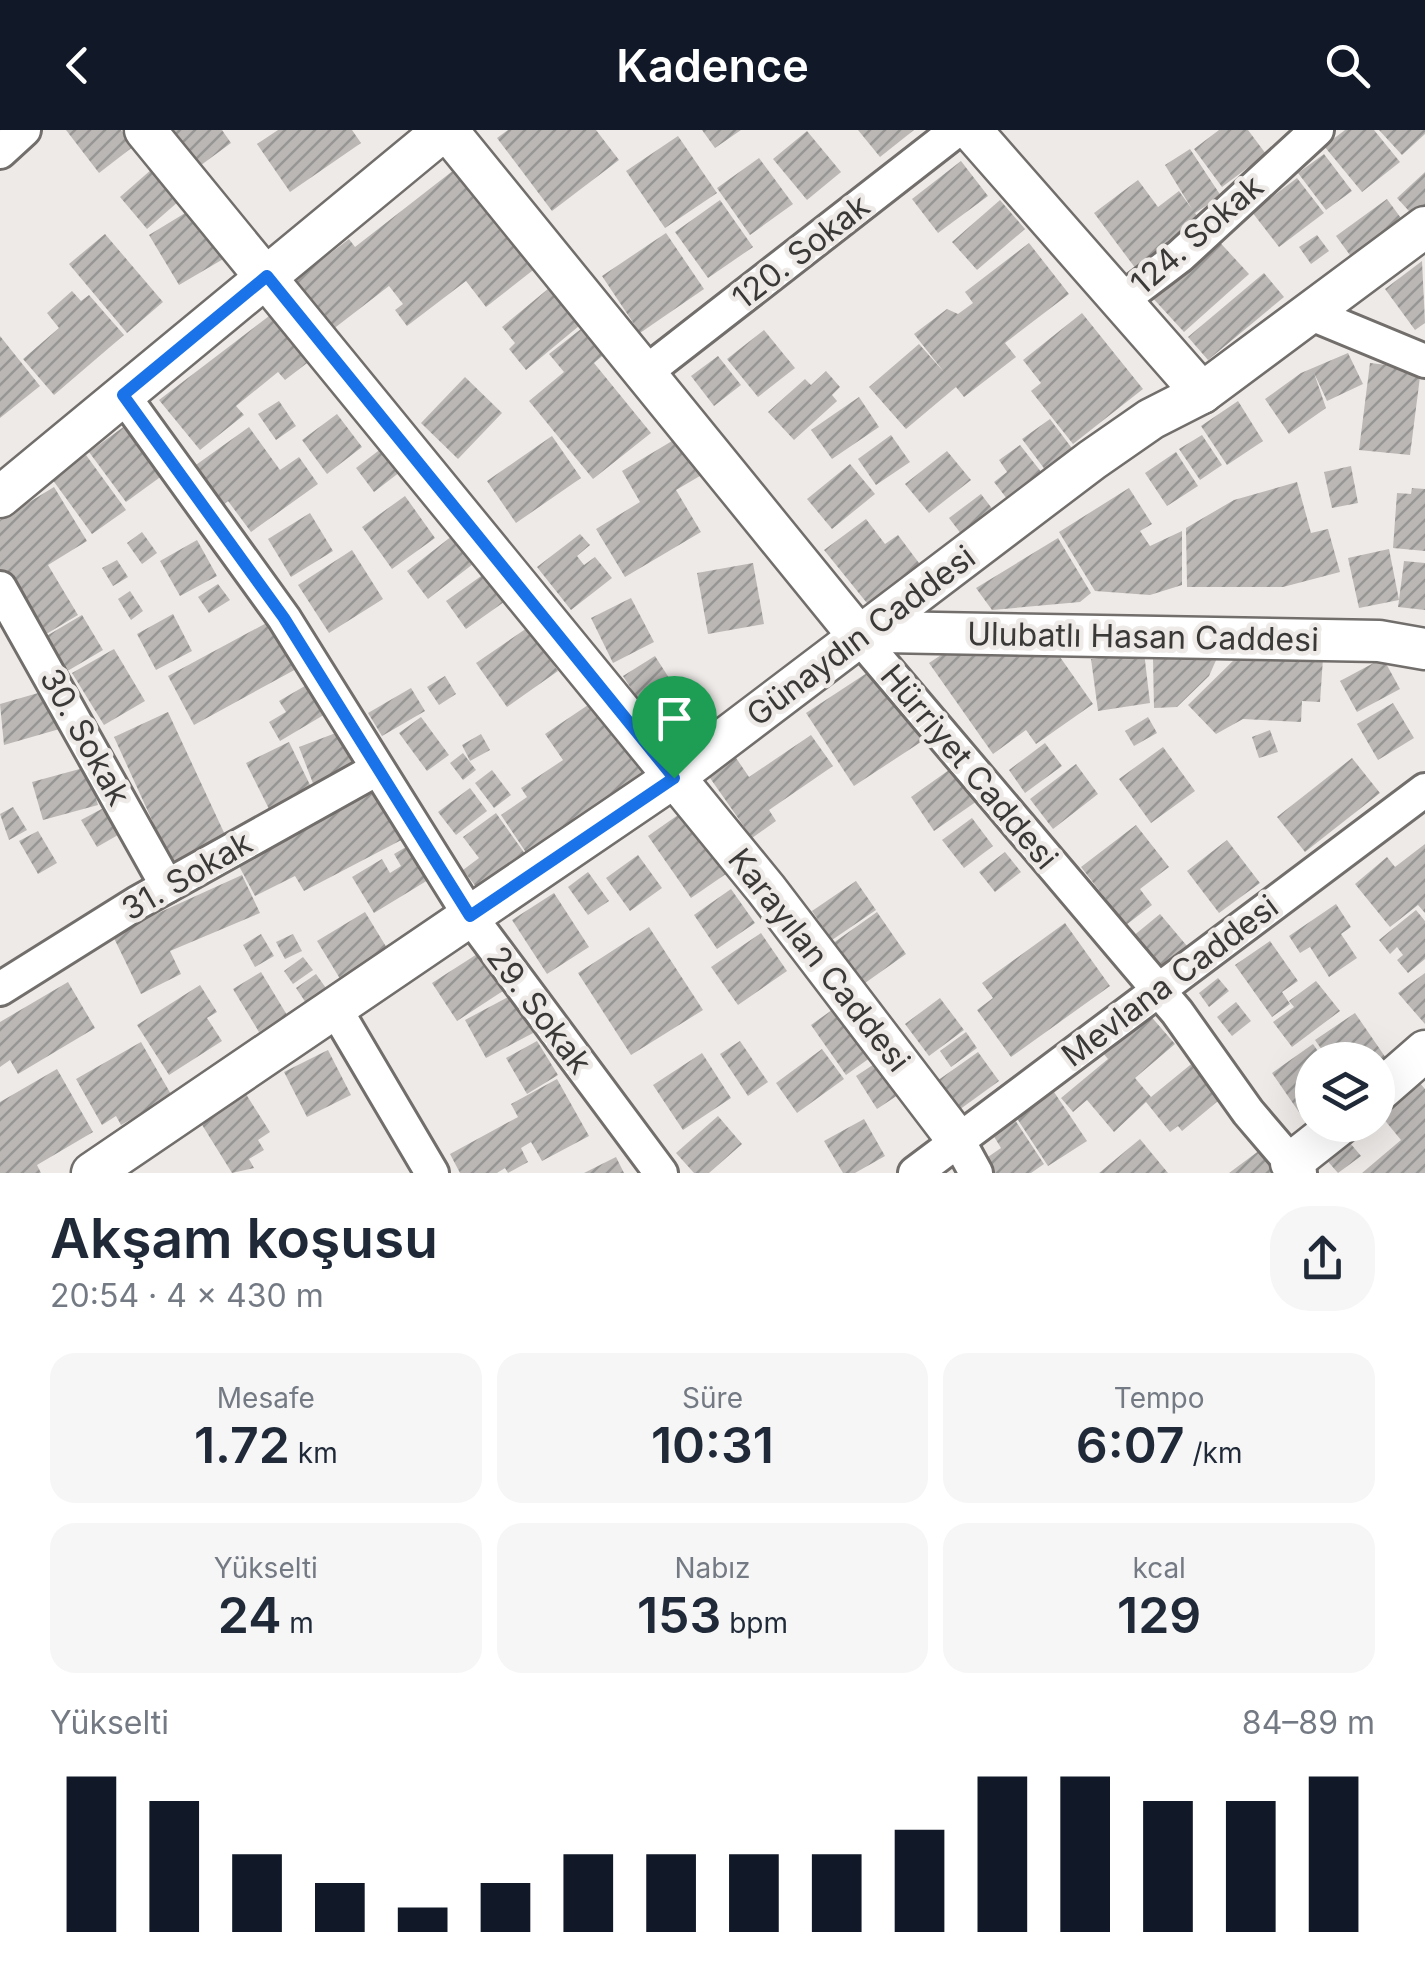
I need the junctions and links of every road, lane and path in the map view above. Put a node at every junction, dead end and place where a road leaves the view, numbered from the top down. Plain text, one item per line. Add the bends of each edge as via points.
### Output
1 (24, 130) edge
2 (144, 130) edge
3 (445, 130) edge
4 (957, 130) edge
5 (972, 130) edge
6 (1317, 130) edge
7 (0, 152) edge
8 (1425, 226) edge
9 (267, 276) junction
10 (1122, 300) junction
11 (1309, 313) junction
12 (1425, 360) edge
13 (645, 373) junction
14 (1202, 393) junction
15 (123, 395) junction
16 (0, 497) edge
17 (0, 588) edge
18 (861, 639) junction
19 (1425, 649) edge
20 (378, 768) junction
21 (674, 778) junction
22 (1425, 790) edge
23 (167, 886) junction
24 (470, 916) junction
25 (0, 989) edge
26 (1160, 992) junction
27 (336, 1010) junction
28 (1425, 1052) edge
29 (1395, 1078) edge
30 (1322, 1142) edge
31 (968, 1157) edge
32 (1295, 1168) edge
33 (92, 1173) edge
34 (432, 1173) edge
35 (661, 1173) edge
36 (915, 1173) edge

1 - 7 street
2 - 9 street, Karayılan Caddesi
3 - 9 street
3 - 13 street, Hürriyet Caddesi
4 - 13 street, 120. Sokak
5 - 10 street
6 - 10 street, 124. Sokak
8 - 11 street, Günaydın Caddesi
9 - 15 street
9 - 21 street, Karayılan Caddesi
10 - 14 street
11 - 12 street
11 - 14 street, Günaydın Caddesi
13 - 18 street, Hürriyet Caddesi
14 - 18 street, Günaydın Caddesi via 1092,460
15 - 16 street
15 - 20 street, 29. Sokak via 284,618
17 - 23 street, 30. Sokak
18 - 19 street, Ulubatlı Hasan Caddesi via 884,632 1379,641
18 - 21 street, Günaydın Caddesi
18 - 26 street, Hürriyet Caddesi
20 - 23 street, 31. Sokak
20 - 24 street, 29. Sokak
21 - 24 street, Günaydın Caddesi
21 - 31 street, Karayılan Caddesi
22 - 26 street, Mevlana Caddesi
23 - 25 street, 31. Sokak
24 - 27 street, Günaydın Caddesi
24 - 35 street, 29. Sokak
26 - 31 street, Mevlana Caddesi via 1072,1053
26 - 32 street, Hürriyet Caddesi
27 - 33 street, Günaydın Caddesi
27 - 34 street
28 - 29 street
30 - 32 street
31 - 36 street, Mevlana Caddesi

